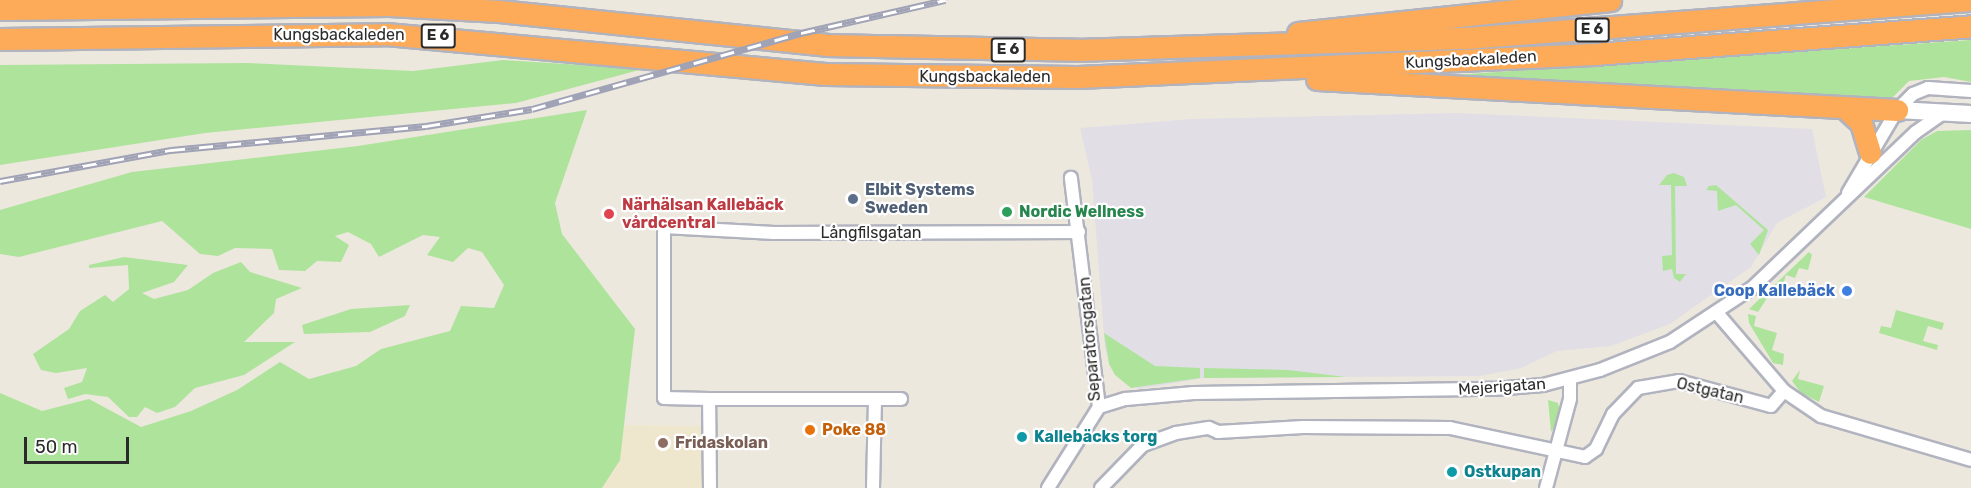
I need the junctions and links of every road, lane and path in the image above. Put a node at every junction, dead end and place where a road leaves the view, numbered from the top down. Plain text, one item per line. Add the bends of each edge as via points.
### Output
1 (1610, 0) edge
2 (1969, 0) edge
3 (0, 9) edge
4 (1971, 26) edge
5 (0, 39) edge
6 (1214, 46) junction
7 (1239, 72) junction
8 (1971, 91) edge
9 (1844, 107) junction
10 (1897, 110) junction
11 (1943, 113) junction
12 (1971, 114) edge
13 (1870, 153) junction
14 (1071, 178) dead end
15 (1846, 196) junction
16 (1079, 232) junction
17 (1717, 313) junction
18 (1570, 380) junction
19 (1784, 391) junction
20 (709, 399) junction
21 (874, 399) junction
22 (902, 399) dead end
23 (1099, 407) junction
24 (1557, 452) junction
25 (1971, 460) edge
26 (710, 488) edge
27 (873, 488) edge
28 (1048, 488) edge
29 (1101, 488) edge
30 (1546, 488) edge

1 - 6 highway via 1322,29
2 - 6 highway, Kungsbackaleden / E 6 via 1577,31
3 - 6 highway, Kungsbackaleden / E 6 via 389,5 499,11 754,39 895,49
4 - 7 highway, Kungsbackaleden / E 6 via 1594,54
5 - 7 highway, Kungsbackaleden / E 6 via 386,34 825,74 970,77
7 - 9 highway via 1371,83
8 - 10 street, Mejerigatan via 1928,88 1913,94
9 - 10 highway
9 - 13 highway via 1861,123
10 - 11 main road
10 - 13 street, Mejerigatan
11 - 12 main road
11 - 15 street, Mejerigatan
13 - 15 street, Mejerigatan
14 - 16 street, Separatorsgatan
15 - 17 street, Mejerigatan via 1797,248
16 - 20 street, Långfilsgatan via 774,233 664,227 664,398
16 - 23 street, Separatorsgatan
17 - 18 street, Mejerigatan via 1652,351
17 - 19 street
18 - 23 street, Mejerigatan via 1494,389 1194,393 1126,399
18 - 24 street via 1570,399
19 - 24 street, Ostgatan via 1771,406 1679,381 1658,382 1638,388 1622,403 1591,455
19 - 25 street via 1821,416
20 - 21 street
20 - 26 street
21 - 22 street
21 - 27 street
23 - 28 street, Separatorsgatan
24 - 29 street via 1450,428 1283,427 1218,432 1209,428 1160,436 1143,444
24 - 30 street

